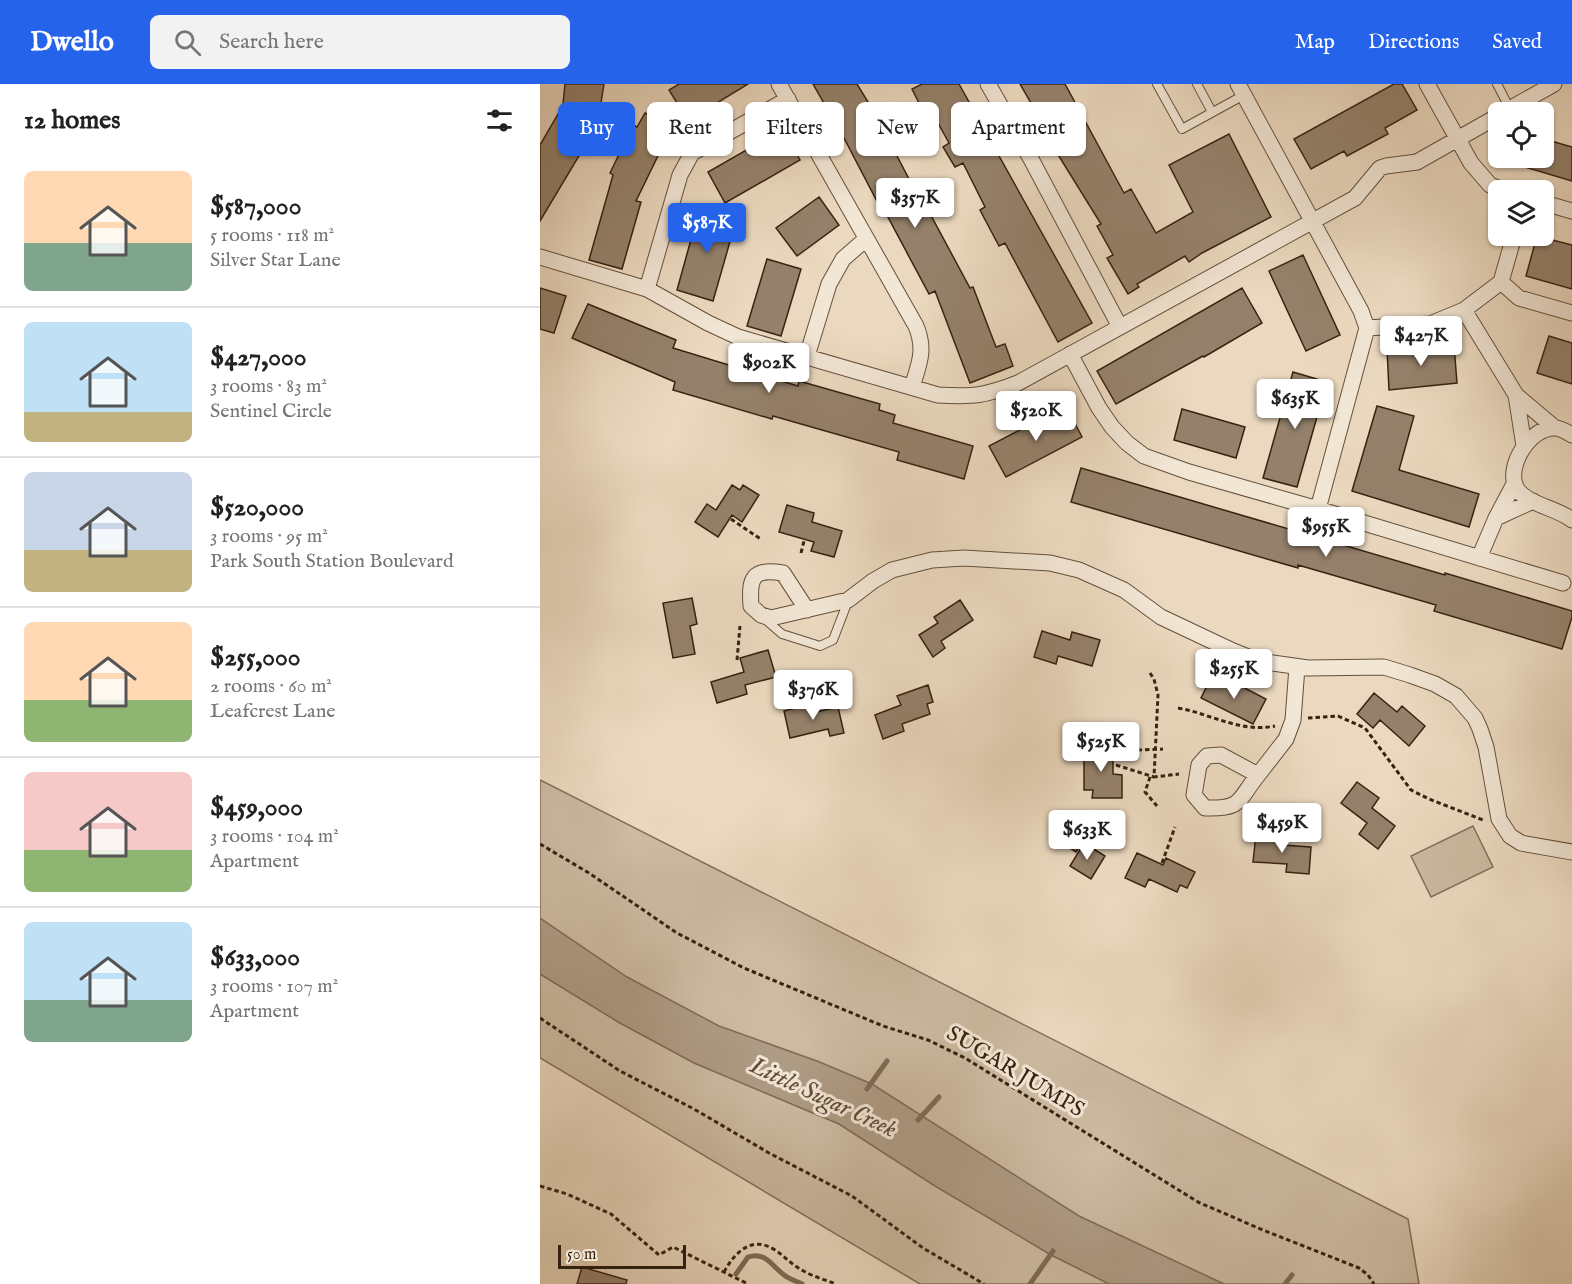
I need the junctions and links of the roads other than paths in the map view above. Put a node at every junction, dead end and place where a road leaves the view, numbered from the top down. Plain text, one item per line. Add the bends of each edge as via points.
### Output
1 (779, 84) edge
2 (988, 84) edge
3 (1157, 84) edge
4 (1197, 84) edge
5 (1427, 84) edge
6 (1497, 84) edge
7 (1554, 84) edge
8 (1241, 89) edge
9 (788, 99) junction
10 (1502, 102) edge
11 (1522, 102) edge
12 (1212, 112) junction
13 (1488, 121) edge
14 (1458, 138) junction
15 (1488, 183) edge
16 (1554, 206) edge
17 (1572, 211) edge
18 (1313, 220) junction
19 (866, 239) junction
20 (1511, 246) edge
21 (540, 257) edge
22 (1501, 282) junction
23 (647, 289) junction
24 (1464, 310) junction
25 (1572, 314) edge
26 (1120, 327) junction
27 (1367, 328) junction
28 (1070, 354) junction
29 (807, 356) junction
30 (912, 387) junction
31 (1516, 395) junction
32 (1555, 428) junction
33 (1572, 435) edge
34 (1524, 446) junction
35 (1514, 484) junction
36 (1533, 501) junction
37 (1318, 509) junction
38 (1496, 518) junction
39 (1572, 520) edge
40 (1479, 558) junction
41 (1563, 583) dead end
42 (848, 600) junction
43 (807, 610) junction
44 (761, 615) junction
45 (1297, 667) junction
46 (1258, 775) dead end
47 (1572, 852) edge

1 - 9 street
2 - 26 street
3 - 12 lane via 1182,129
4 - 12 lane
5 - 14 street
6 - 10 lane
7 - 11 street
8 - 12 lane
8 - 18 street
9 - 19 street
9 - 23 street via 692,153 680,175
13 - 14 street
14 - 15 street
14 - 18 street via 1417,162 1380,168 1355,198
16 - 17 street
18 - 26 street
18 - 27 street
19 - 29 street via 843,259 829,284
19 - 30 street via 921,337 920,360
20 - 22 street
21 - 23 street
22 - 24 street
22 - 25 street via 1519,298
23 - 29 street via 723,331
24 - 27 street via 1430,324
24 - 31 street
26 - 28 street
27 - 37 street
28 - 30 street via 992,393 938,395
28 - 37 street via 1112,428 1144,456
29 - 30 street
31 - 32 street
31 - 34 street
32 - 33 street
32 - 34 street
34 - 35 street via 1515,462
35 - 36 street
35 - 38 street
36 - 38 street
36 - 39 street
37 - 40 street
38 - 40 street
40 - 41 street
42 - 43 street
42 - 44 lane via 833,640 820,646 782,634
42 - 45 street via 892,570 932,560 1050,563 1079,570 1124,590 1161,616 1233,651 1258,661
43 - 44 street via 771,618
43 - 44 street via 783,573 767,570 756,575 750,586 751,606
45 - 46 street via 1293,720 1286,739
45 - 47 street via 1384,668 1435,684 1456,696 1475,718 1486,747 1499,819 1510,836 1521,843

